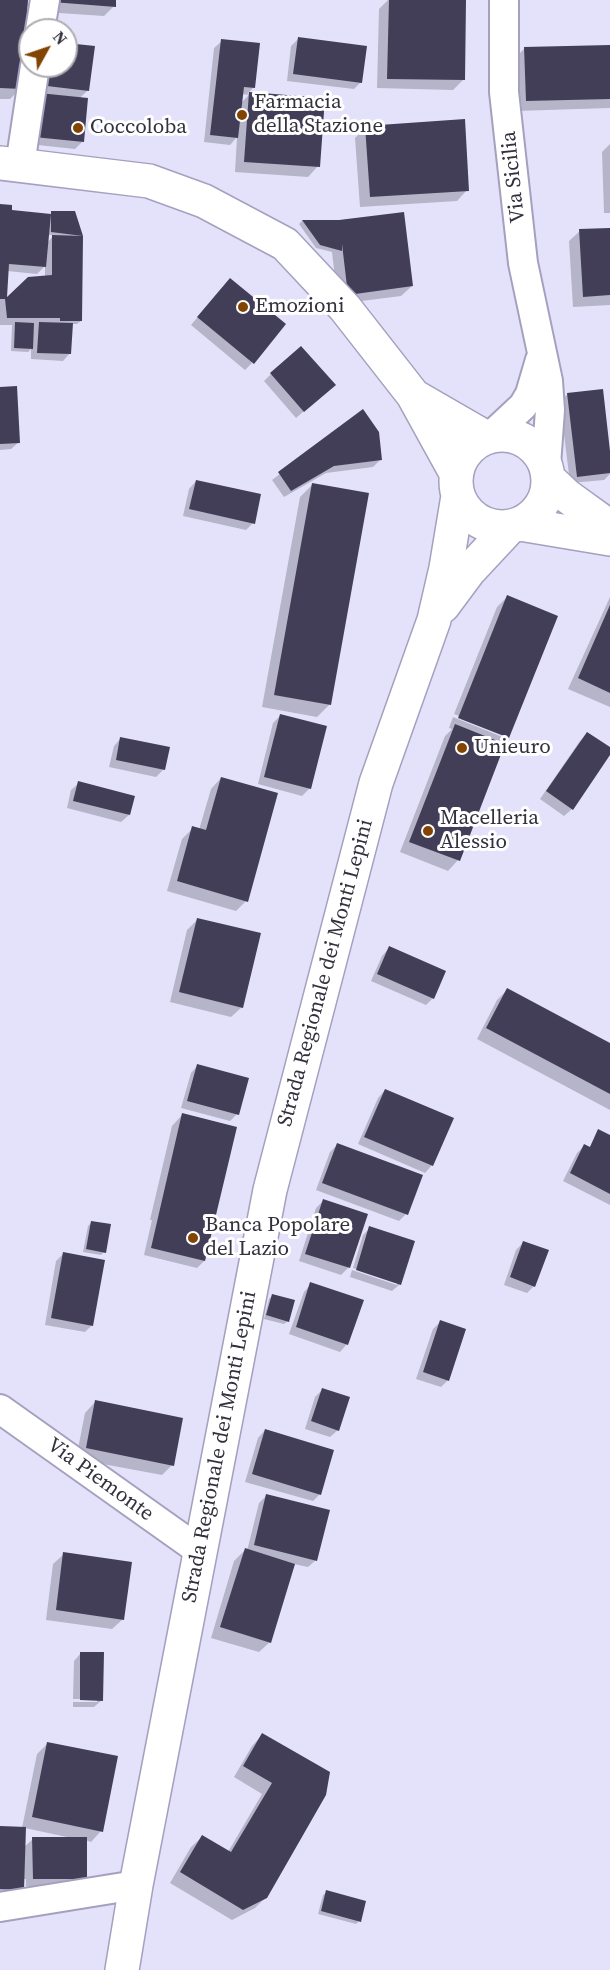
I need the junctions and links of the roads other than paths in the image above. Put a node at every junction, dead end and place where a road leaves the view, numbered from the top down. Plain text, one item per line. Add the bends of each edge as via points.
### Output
1 (45, 0) edge
2 (504, 0) edge
3 (42, 18) edge
4 (32, 78) edge
5 (10, 164) edge
6 (542, 352) junction
7 (413, 395) junction
8 (489, 436) junction
9 (547, 472) junction
10 (457, 484) junction
11 (515, 525) junction
12 (610, 527) edge
13 (610, 539) edge
14 (434, 620) junction
15 (0, 1409) edge
16 (200, 1551) junction
17 (136, 1885) junction
18 (0, 1907) edge
19 (122, 1970) edge

1 - 3 street
2 - 6 street, Via Sicilia via 505,103 523,263
4 - 5 street
5 - 7 street via 149,181 204,201 285,244 345,308
6 - 8 street, Via Sicilia via 530,394 514,416
6 - 9 street, Via Sicilia via 550,410
7 - 8 street
7 - 10 street
8 - 9 street via 519,437 540,453
8 - 10 street via 466,451 459,461
9 - 11 street via 549,486 544,502 534,515
9 - 12 street via 567,496
10 - 11 street via 464,507 473,517 497,527
10 - 14 street, Strada Regionale dei Monti Lepini via 446,568
11 - 13 street
11 - 14 street, Strada Regionale dei Monti Lepini via 469,571
14 - 16 street, Strada Regionale dei Monti Lepini via 376,783 270,1190
15 - 16 street, Via Piemonte
16 - 17 street, Strada Regionale dei Monti Lepini
17 - 18 street
17 - 19 street, Strada Regionale dei Monti Lepini

